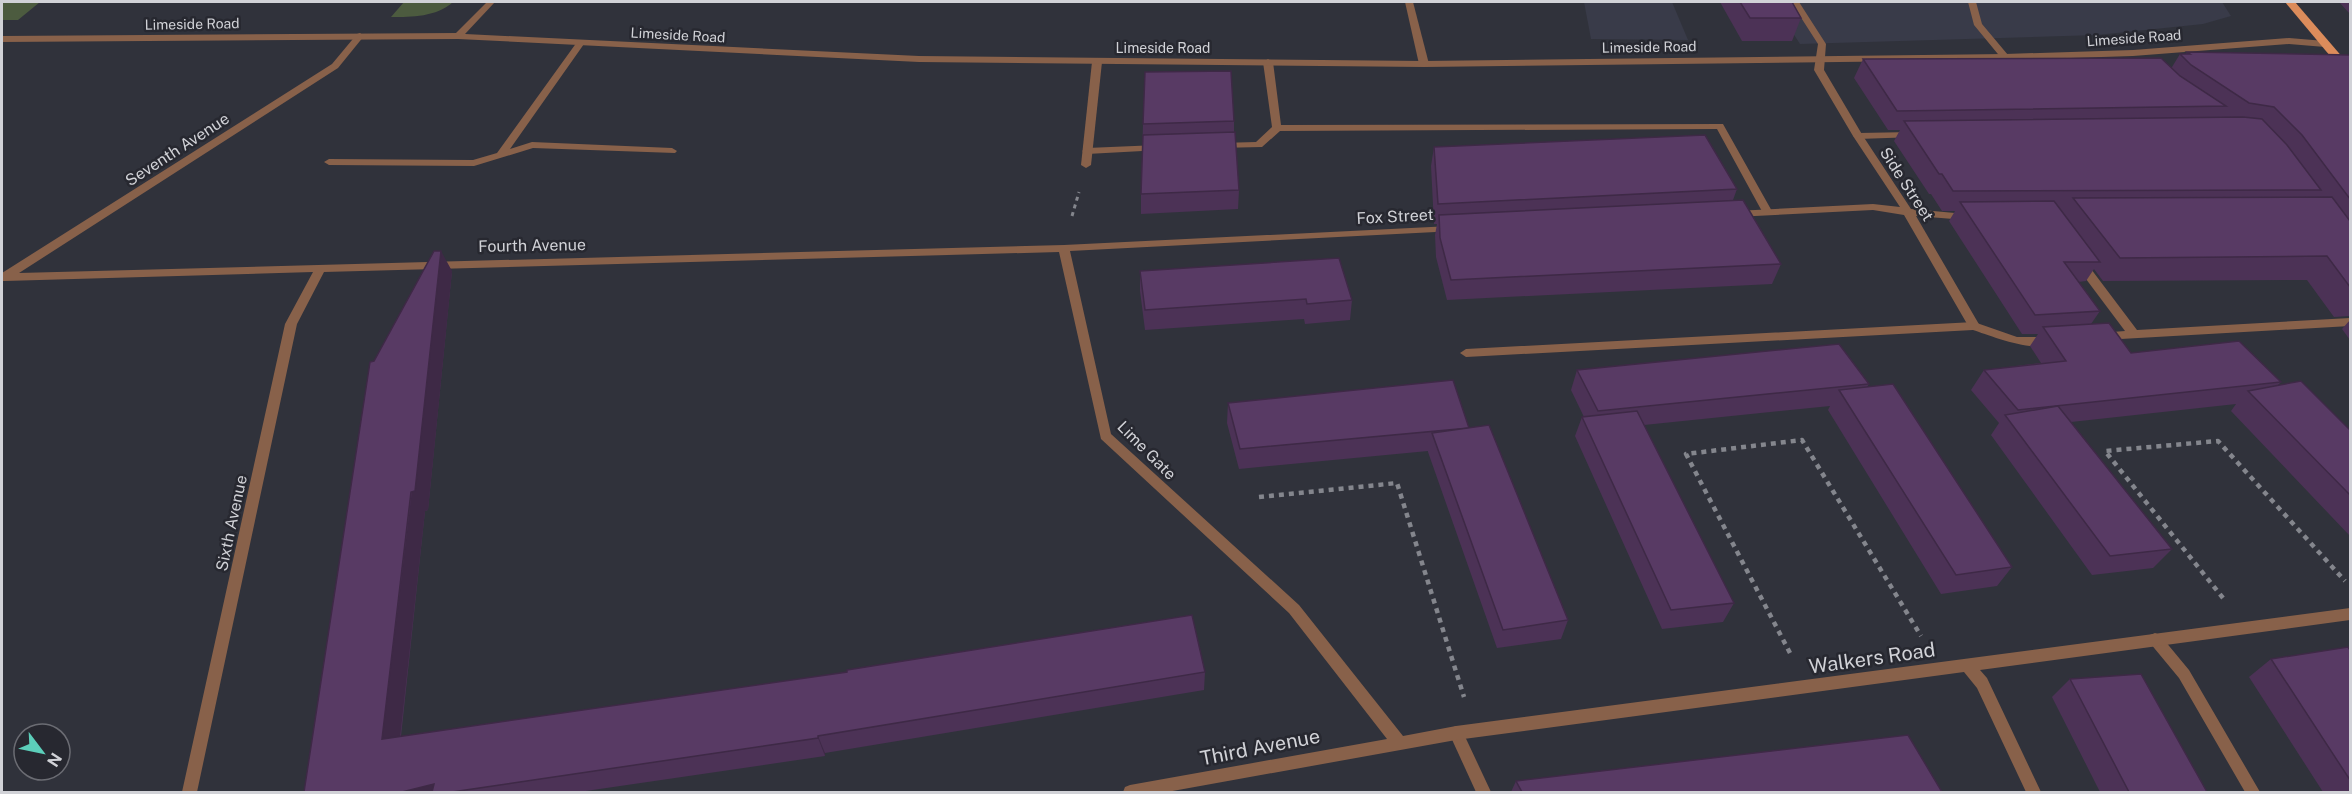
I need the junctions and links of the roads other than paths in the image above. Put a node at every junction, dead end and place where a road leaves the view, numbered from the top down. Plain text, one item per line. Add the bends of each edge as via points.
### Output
1 (491, 2) edge
2 (1409, 2) edge
3 (1795, 2) edge
4 (1972, 2) edge
5 (2290, 2) edge
6 (360, 36) junction
7 (458, 36) junction
8 (2, 39) edge
9 (580, 44) junction
10 (2325, 44) junction
11 (2133, 53) junction
12 (2005, 57) junction
13 (1821, 58) junction
14 (2142, 61) edge
15 (1098, 62) junction
16 (1268, 62) junction
17 (1424, 64) junction
18 (2350, 73) edge
19 (1277, 128) junction
20 (1929, 135) edge
21 (1858, 136) junction
22 (1213, 146) edge
23 (1167, 148) edge
24 (672, 151) dead end
25 (1087, 151) junction
26 (500, 156) junction
27 (329, 162) dead end
28 (1086, 165) road end
29 (1908, 212) junction
30 (1768, 213) junction
31 (1720, 215) edge
32 (1981, 217) edge
33 (1458, 228) edge
34 (1064, 248) junction
35 (2073, 253) edge
36 (321, 267) junction
37 (3, 278) edge
38 (2350, 322) edge
39 (1974, 326) junction
40 (2133, 333) junction
41 (2089, 337) edge
42 (2067, 339) edge
43 (1466, 353) dead end
44 (2350, 614) edge
45 (2155, 639) junction
46 (1967, 665) junction
47 (1456, 733) junction
48 (1399, 742) junction
49 (189, 792) edge
50 (1130, 792) edge
51 (1484, 792) edge
52 (2034, 792) edge
53 (2253, 792) edge

1 - 7 street
2 - 17 street
3 - 13 street, Side Street via 1822,44
4 - 12 street via 1978,25
5 - 10 main road
6 - 7 street, Limeside Road
6 - 8 street, Limeside Road
6 - 37 street, Seventh Avenue via 335,66
7 - 9 street, Limeside Road
9 - 15 street, Limeside Road via 919,59
9 - 26 street
10 - 11 street, Limeside Road via 2289,41
10 - 18 main road
11 - 12 street, Limeside Road
11 - 14 street
12 - 13 street, Limeside Road
13 - 17 street, Limeside Road
13 - 21 street, Side Street via 1819,70
15 - 16 street, Limeside Road
15 - 25 street
16 - 17 street, Limeside Road
16 - 19 street
19 - 22 street via 1259,144
19 - 30 street via 1720,126
20 - 21 street
21 - 29 street, Side Street
23 - 25 street
24 - 26 street via 532,145
25 - 28 street
26 - 27 street via 474,164
29 - 30 street via 1873,207
29 - 32 street
29 - 39 street, Side Street
30 - 31 street
33 - 34 street, Fox Street
34 - 36 street, Fourth Avenue
34 - 48 street, Lime Gate via 1105,436 1294,609
35 - 40 street
36 - 37 street, Fourth Avenue
36 - 49 street, Sixth Avenue via 291,324
38 - 40 street
39 - 42 street via 2016,341
39 - 43 street
40 - 41 street
44 - 45 street, Walkers Road
45 - 46 street, Walkers Road
45 - 53 street via 2184,674
46 - 47 street, Walkers Road
46 - 52 street via 1982,683
47 - 48 street, Walkers Road
47 - 51 street
48 - 50 street, Third Avenue

